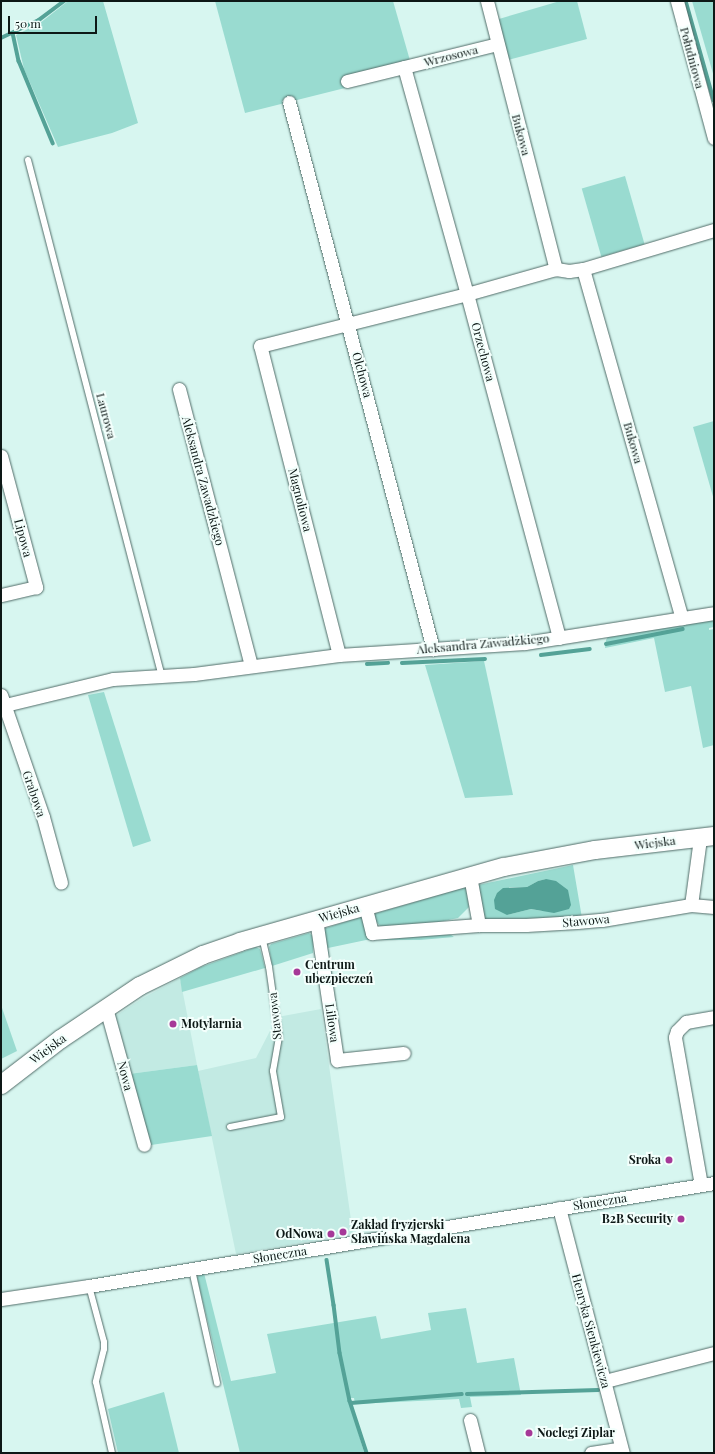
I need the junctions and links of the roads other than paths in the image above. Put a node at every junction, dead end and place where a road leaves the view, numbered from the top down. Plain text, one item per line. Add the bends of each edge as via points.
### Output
1 (487, 1) edge
2 (677, 1) edge
3 (498, 44) junction
4 (404, 67) junction
5 (347, 82) dead end
6 (289, 102) dead end
7 (714, 138) edge
8 (28, 160) dead end
9 (714, 230) edge
10 (556, 269) junction
11 (583, 269) junction
12 (467, 294) junction
13 (348, 323) junction
14 (179, 389) dead end
15 (1, 456) edge
16 (1, 595) edge
17 (714, 613) edge
18 (682, 618) junction
19 (558, 638) junction
20 (433, 649) junction
21 (338, 655) junction
22 (251, 666) junction
23 (162, 677) junction
24 (2, 702) edge
25 (707, 837) edge
26 (470, 876) junction
27 (61, 883) dead end
28 (365, 905) junction
29 (691, 905) junction
30 (714, 907) edge
31 (316, 920) junction
32 (479, 925) junction
33 (261, 936) junction
34 (106, 1008) junction
35 (714, 1017) edge
36 (404, 1053) dead end
37 (1, 1085) edge
38 (230, 1127) dead end
39 (144, 1145) dead end
40 (714, 1183) edge
41 (701, 1185) junction
42 (559, 1208) junction
43 (192, 1270) junction
44 (89, 1286) junction
45 (1, 1299) edge
46 (714, 1353) edge
47 (605, 1381) junction
48 (218, 1383) dead end
49 (470, 1420) dead end
50 (622, 1450) edge
51 (112, 1453) edge
52 (478, 1453) edge
53 (591, 1453) edge

1 - 3 street, Bukowa
2 - 7 street, Południowa
3 - 4 street, Wrzosowa
3 - 10 street, Bukowa
4 - 5 street, Wrzosowa
4 - 12 street, Orzechowa
6 - 13 street, Olchowa
8 - 23 lane, Laurowa
9 - 11 street
10 - 11 street
10 - 12 street
11 - 18 street, Bukowa
12 - 13 street
12 - 19 street, Orzechowa
13 - 20 street, Olchowa
13 - 21 street, Magnoliowa via 260,346
14 - 22 street, Aleksandra Zawadzkiego
15 - 16 street, Lipowa via 36,586
17 - 18 street, Aleksandra Zawadzkiego
18 - 19 street, Aleksandra Zawadzkiego
19 - 20 street, Aleksandra Zawadzkiego via 490,646
20 - 21 street, Aleksandra Zawadzkiego
21 - 22 street, Aleksandra Zawadzkiego
22 - 23 street, Aleksandra Zawadzkiego
23 - 24 street, Aleksandra Zawadzkiego via 113,679
24 - 27 street, Grabowa via 42,818
25 - 26 street, Wiejska via 595,850
25 - 29 street
26 - 28 street, Wiejska
26 - 32 street
28 - 31 street, Wiejska
28 - 32 street, Stawowa via 372,933
29 - 30 street, Stawowa
29 - 32 street, Stawowa via 602,920
31 - 33 street, Wiejska
31 - 36 street, Liliowa via 337,1060
33 - 34 street, Wiejska via 203,955 170,970
33 - 38 lane, Stawowa via 269,967 279,1038 273,1071 281,1117
34 - 37 street, Wiejska
34 - 39 street, Nowa
35 - 41 street via 686,1022 680,1026 675,1037
40 - 41 street, Słoneczna
41 - 42 street, Słoneczna
42 - 43 street, Słoneczna
42 - 47 street, Henryka Sienkiewicza
43 - 44 street, Słoneczna
43 - 48 lane
44 - 45 street, Słoneczna
44 - 51 lane via 104,1342 96,1382
46 - 47 street
47 - 50 street, Henryka Sienkiewicza
49 - 52 street
50 - 53 street

